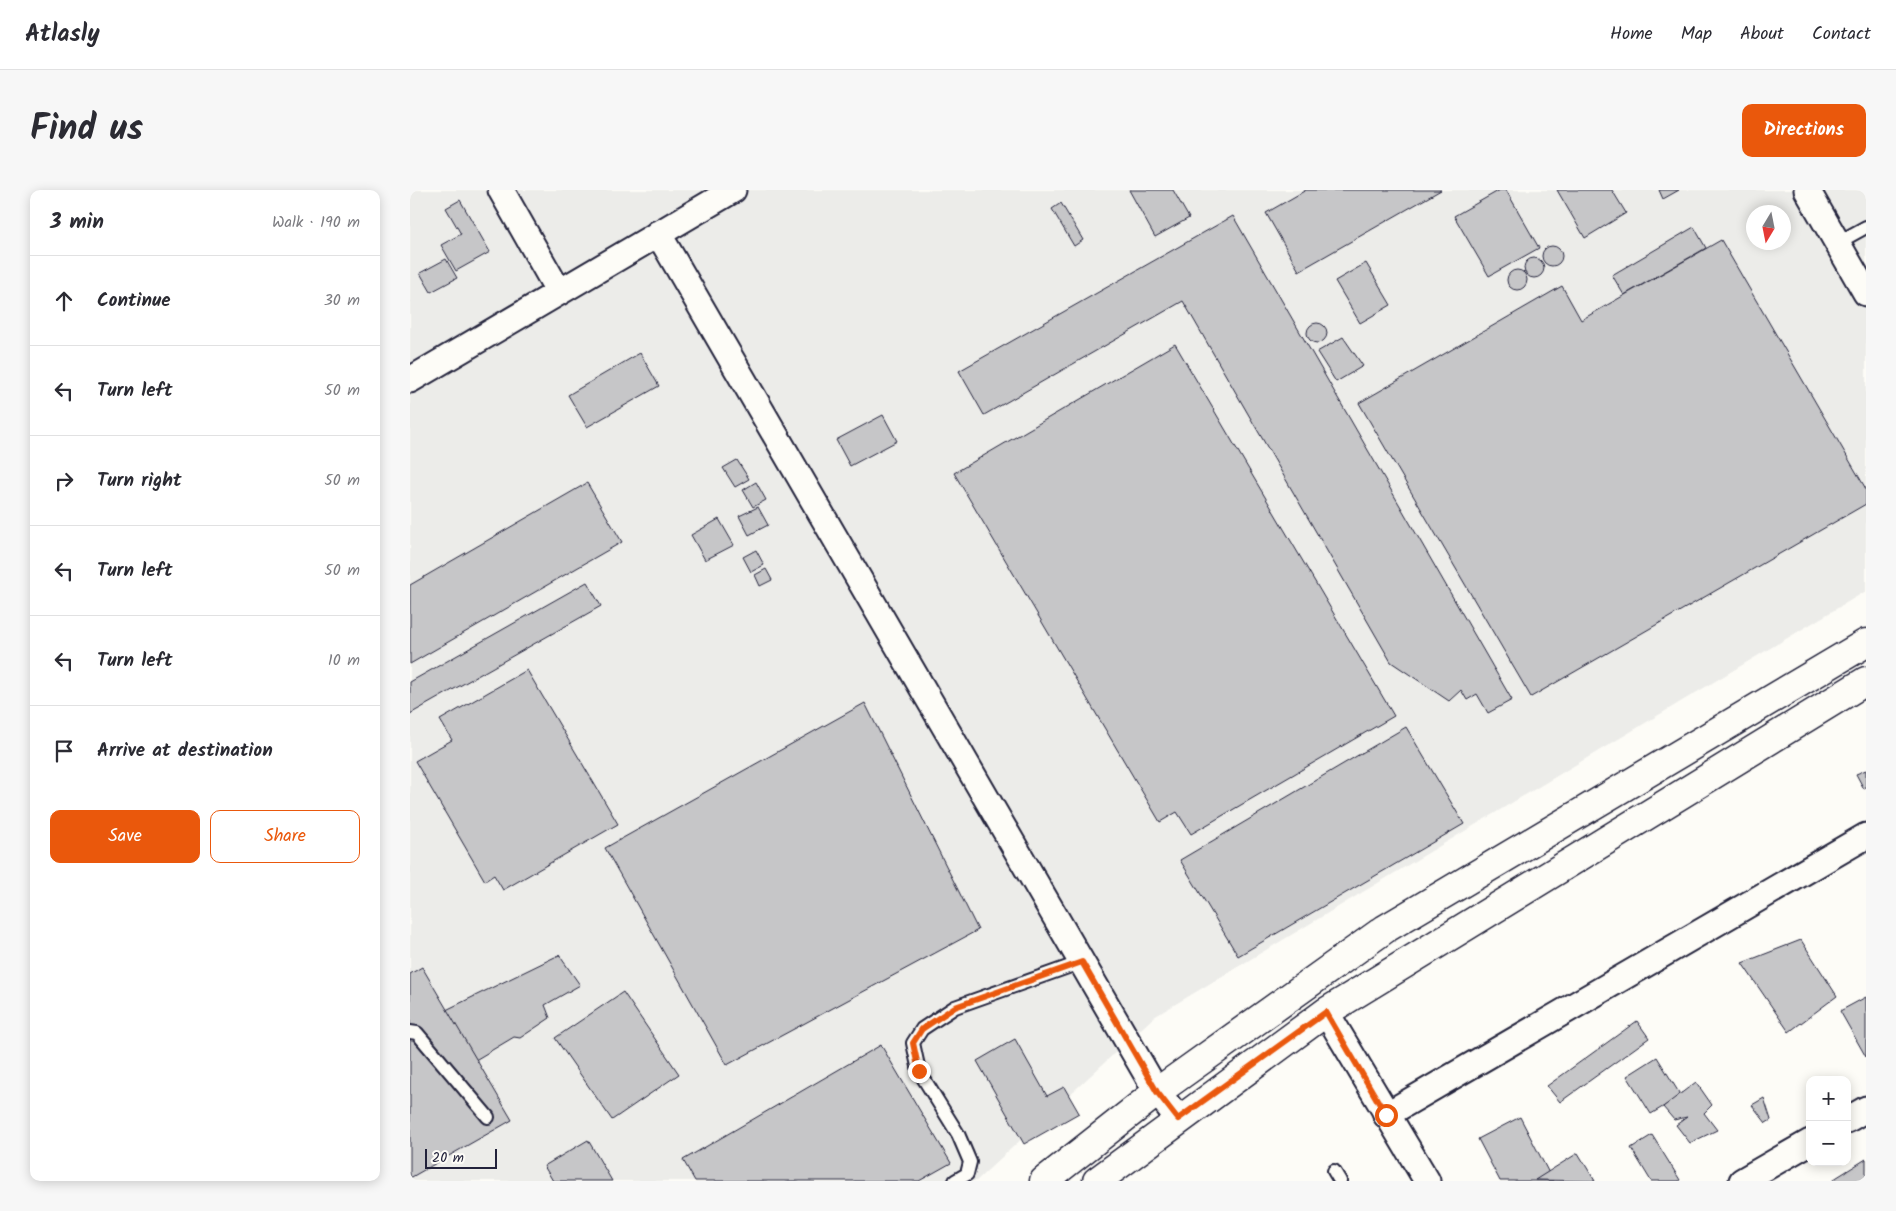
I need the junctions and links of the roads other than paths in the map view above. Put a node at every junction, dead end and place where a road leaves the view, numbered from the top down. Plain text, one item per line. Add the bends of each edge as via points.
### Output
1 (501, 190) edge
2 (733, 190) edge
3 (1807, 190) edge
4 (1866, 227) edge
5 (658, 233) junction
6 (1838, 243) junction
7 (559, 292) junction
8 (1866, 293) edge
9 (410, 380) edge
10 (1866, 643) edge
11 (1866, 681) edge
12 (1866, 836) edge
13 (1082, 962) junction
14 (1326, 1012) junction
15 (410, 1032) edge
16 (1157, 1092) junction
17 (1866, 1109) edge
18 (1386, 1115) junction
19 (488, 1117) dead end
20 (1851, 1118) edge
21 (1178, 1119) junction
22 (1806, 1144) edge
23 (955, 1181) edge
24 (1044, 1181) edge
25 (1097, 1181) edge
26 (1427, 1181) edge
27 (1742, 1181) edge

1 - 7 street
2 - 5 street
3 - 6 street
4 - 6 lane
5 - 7 street
5 - 13 street
6 - 8 street
7 - 9 street
10 - 16 main road via 1384,929
11 - 14 main road
12 - 18 street
13 - 16 street
13 - 23 lane via 955,1007 922,1029 913,1043 919,1071 958,1134 970,1162 967,1174
14 - 18 street
14 - 21 main road
15 - 19 lane via 417,1033
16 - 21 street
16 - 24 main road
17 - 20 street
18 - 26 street
21 - 25 main road
22 - 27 street

